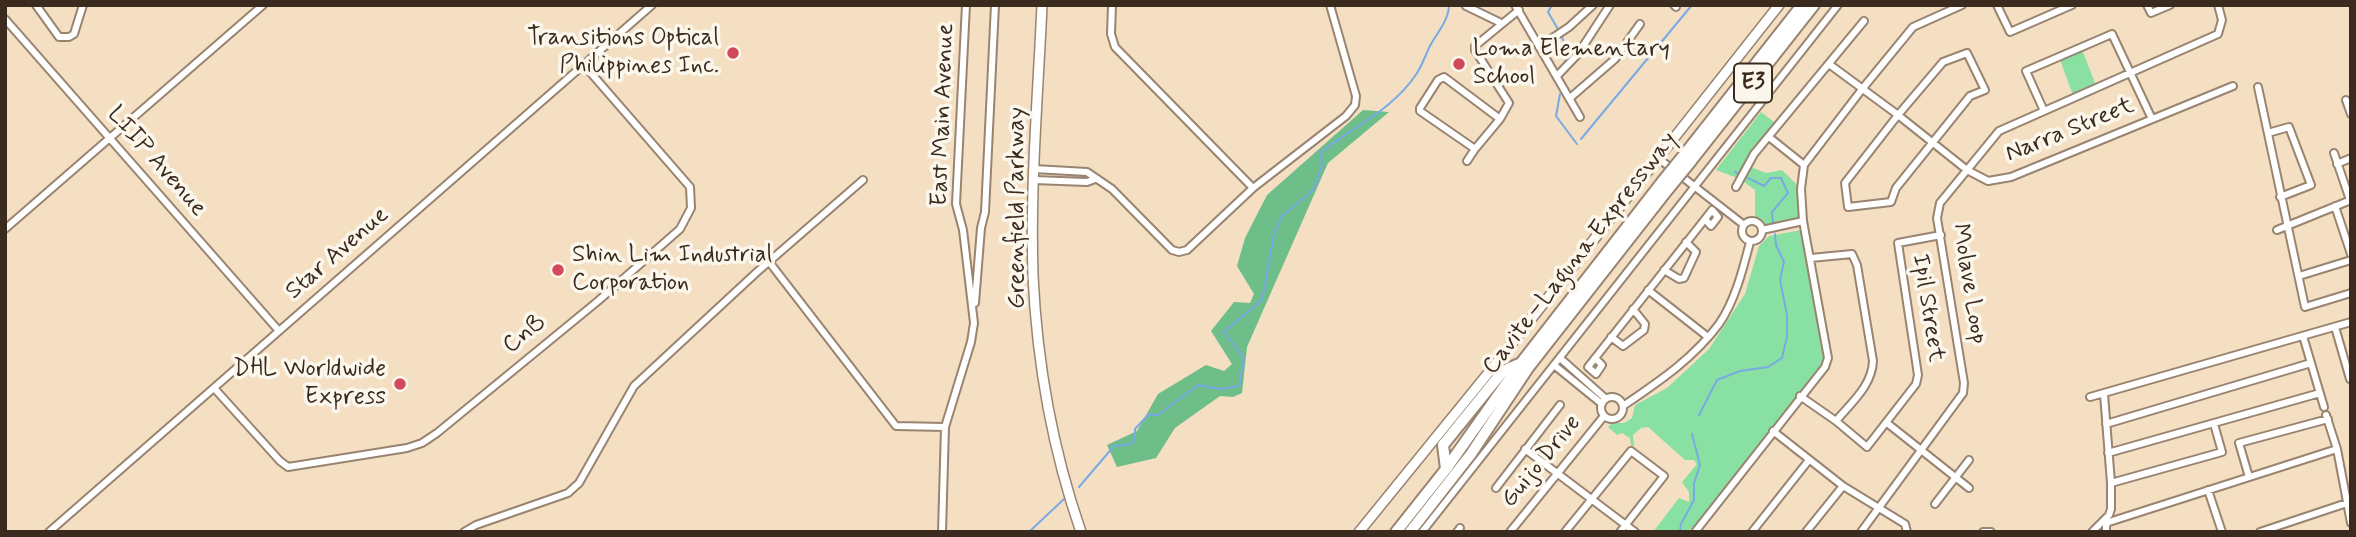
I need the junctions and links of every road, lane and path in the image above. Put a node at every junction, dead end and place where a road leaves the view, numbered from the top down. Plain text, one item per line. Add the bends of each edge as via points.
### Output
1 (36, 5) edge
2 (263, 5) edge
3 (652, 5) edge
4 (966, 5) edge
5 (995, 5) edge
6 (1042, 5) edge
7 (1112, 5) edge
8 (1329, 5) edge
9 (1593, 5) edge
10 (1609, 5) edge
11 (1779, 5) edge
12 (1802, 5) edge
13 (1814, 5) edge
14 (1838, 5) edge
15 (1962, 5) edge
16 (1997, 5) edge
17 (2072, 5) edge
18 (2147, 5) edge
19 (2170, 5) edge
20 (2218, 5) edge
21 (1466, 6) edge
22 (80, 7) edge
23 (1517, 8) edge
24 (5, 19) edge
25 (1864, 21) dead end
26 (1501, 23) junction
27 (1640, 24) dead end
28 (1539, 47) junction
29 (1829, 64) junction
30 (584, 65) junction
31 (2130, 73) junction
32 (1557, 76) junction
33 (2233, 86) dead end
34 (1863, 88) junction
35 (2258, 88) dead end
36 (1570, 97) junction
37 (2346, 100) dead end
38 (2044, 111) junction
39 (2351, 114) edge
40 (1898, 115) junction
41 (1580, 117) dead end
42 (1500, 119) junction
43 (2151, 119) junction
44 (2268, 133) junction
45 (1769, 137) junction
46 (110, 138) junction
47 (1932, 142) junction
48 (1475, 149) junction
49 (2334, 153) dead end
50 (1688, 158) junction
51 (2351, 158) edge
52 (1658, 159) junction
53 (1467, 160) dead end
54 (2337, 164) junction
55 (1804, 165) junction
56 (1034, 169) junction
57 (1967, 170) junction
58 (1096, 179) junction
59 (863, 180) dead end
60 (1034, 180) junction
61 (1666, 185) junction
62 (1694, 187) junction
63 (1736, 187) dead end
64 (1252, 188) junction
65 (2349, 189) edge
66 (2280, 197) junction
67 (2351, 200) edge
68 (2335, 206) junction
69 (1704, 219) dead end
70 (1803, 221) junction
71 (1744, 225) junction
72 (2287, 228) junction
73 (5, 229) edge
74 (1762, 230) junction
75 (2277, 230) dead end
76 (1941, 235) junction
77 (2348, 240) edge
78 (1686, 242) junction
79 (1750, 242) junction
80 (2351, 254) edge
81 (1811, 258) junction
82 (2351, 260) edge
83 (770, 262) junction
84 (1664, 270) junction
85 (2299, 276) junction
86 (1648, 290) junction
87 (2351, 293) edge
88 (973, 309) junction
89 (1633, 309) junction
90 (2351, 322) edge
91 (2335, 327) junction
92 (279, 331) junction
93 (2303, 336) junction
94 (1611, 337) junction
95 (1708, 337) junction
96 (1560, 358) junction
97 (1595, 358) dead end
98 (2311, 363) junction
99 (1554, 365) junction
100 (2350, 379) edge
101 (214, 388) junction
102 (2320, 393) junction
103 (2104, 394) junction
104 (1800, 396) junction
105 (2090, 397) dead end
106 (1604, 401) junction
107 (1560, 405) dead end
108 (1623, 406) junction
109 (2326, 414) junction
110 (1604, 416) junction
111 (1836, 421) junction
112 (1887, 423) junction
113 (2214, 424) junction
114 (2106, 425) junction
115 (945, 427) junction
116 (1773, 431) junction
117 (1525, 449) junction
118 (2337, 449) junction
119 (1921, 451) junction
120 (2108, 453) junction
121 (1809, 460) junction
122 (1969, 460) dead end
123 (1556, 473) junction
124 (2249, 477) junction
125 (1954, 478) junction
126 (2111, 483) junction
127 (1843, 486) junction
128 (1496, 488) dead end
129 (1969, 488) dead end
130 (2208, 490) junction
131 (1592, 498) junction
132 (2347, 503) junction
133 (1935, 504) dead end
134 (1878, 509) junction
135 (2351, 523) edge
136 (1626, 524) junction
137 (49, 532) edge
138 (464, 532) edge
139 (942, 532) edge
140 (1081, 532) edge
141 (1359, 532) edge
142 (1396, 532) edge
143 (1410, 532) edge
144 (1422, 532) edge
145 (1510, 532) edge
146 (1565, 532) edge
147 (1620, 532) edge
148 (1635, 532) edge
149 (1695, 532) edge
150 (1752, 532) edge
151 (1806, 532) edge
152 (1861, 532) edge
153 (1907, 532) edge
154 (1983, 532) edge
155 (1990, 532) edge
156 (2092, 532) edge
157 (2106, 532) edge
158 (2222, 532) edge
159 (2260, 532) edge

1 - 22 street via 59,37 74,34
2 - 46 street
3 - 30 street, Star Avenue
4 - 88 street, East Main Avenue via 956,204
5 - 88 street, East Main Avenue via 985,212
6 - 56 main road, Greenfield Parkway
7 - 64 street via 1115,47
8 - 64 street via 1355,105 1342,120
9 - 28 street
10 - 32 street via 1578,54
11 - 52 main road
12 - 50 highway, Cavite–Laguna Expressway / E3
13 - 50 highway, Cavite–Laguna Expressway / E3
14 - 62 street
15 - 34 street via 1913,27
16 - 17 street via 2010,32
18 - 19 street via 2151,13
20 - 31 street, Molave Loop via 2222,20 2218,34
21 - 26 street
23 - 26 street
23 - 28 street
24 - 46 street, LIIP Avenue
25 - 29 street
26 - 42 street via 1475,50 1509,103
27 - 36 street via 1615,59
28 - 32 street
29 - 34 street, Narra Street
29 - 45 street
30 - 92 street, Star Avenue
30 - 101 street, CnB via 690,187 692,200 677,232 598,301 438,433 415,445 288,467
31 - 38 street, Molave Loop
31 - 38 street via 2112,34 2025,71
31 - 43 street
32 - 36 street
33 - 43 street, Narra Street
34 - 40 street, Narra Street
34 - 55 street
35 - 44 street
36 - 41 street
37 - 39 street
38 - 57 street, Molave Loop via 2000,131
40 - 47 street, Narra Street
40 - 47 street via 1943,62 1967,53 1985,90 1970,96
40 - 47 street via 1845,183 1848,207 1891,202 1896,188
42 - 48 street
42 - 48 street via 1444,77 1438,80 1420,111
43 - 57 street, Narra Street via 2011,177 1989,181
44 - 66 street
44 - 66 street via 2289,127 2311,185
45 - 55 street
45 - 63 street
46 - 73 street
46 - 92 street, LIIP Avenue
47 - 57 street, Narra Street
48 - 53 street
49 - 54 street
50 - 61 highway, Cavite–Laguna Expressway / E3, bridge
51 - 54 street
52 - 62 street
52 - 141 main road
54 - 65 street
55 - 70 street
56 - 58 street via 1083,171
56 - 60 main road, Greenfield Parkway
57 - 76 street, Molave Loop via 1940,203
58 - 60 street
58 - 64 street via 1179,252 1194,246
59 - 83 street
60 - 140 main road, Greenfield Parkway via 1037,325 1058,454
61 - 142 highway, Cavite–Laguna Expressway / E3 via 1521,363
61 - 143 highway, Cavite–Laguna Expressway / E3
62 - 71 street
62 - 96 street
65 - 67 street
66 - 72 street
67 - 68 street
68 - 72 street
68 - 77 street
69 - 78 street
70 - 74 street
70 - 81 street
71 - 74 street via 1755,221
71 - 79 street via 1742,235
72 - 75 street
72 - 85 street
74 - 79 street via 1759,239
76 - 112 street, Ipil Street via 1898,243 1919,375
76 - 119 street, Molave Loop via 1964,383 1963,393
77 - 80 street
78 - 84 street
78 - 84 street via 1696,252 1684,278
79 - 95 street via 1738,284
81 - 104 street via 1828,358
81 - 111 street via 1852,254 1873,361 1867,383
82 - 85 street
83 - 115 street via 896,426
83 - 138 street via 634,386 579,483 568,493
84 - 86 street
85 - 87 street via 2305,307
86 - 89 street
86 - 95 street
88 - 115 street, East Main Avenue via 971,342
89 - 94 street
89 - 94 street via 1645,324 1644,330 1623,346
90 - 91 street
91 - 93 street
91 - 100 street
92 - 101 street, Star Avenue
93 - 98 street
93 - 103 street
94 - 97 street
95 - 108 street via 1671,374
96 - 99 street
96 - 106 street
98 - 102 street
98 - 114 street
99 - 106 street
99 - 144 street
101 - 137 street, Star Avenue
102 - 109 street
102 - 113 street
103 - 105 street
103 - 114 street
104 - 111 street, Ipil Street
104 - 116 street
106 - 108 street via 1616,398
106 - 110 street
107 - 117 street
108 - 110 street via 1617,418
109 - 118 street
109 - 124 street via 2239,443
110 - 123 street, Guijo Drive
111 - 112 street, Ipil Street via 1867,447
112 - 119 street
113 - 120 street
113 - 126 street via 2222,452
114 - 120 street
115 - 139 street, East Main Avenue
116 - 121 street
116 - 149 street
117 - 123 street
117 - 128 street
118 - 124 street
118 - 132 street
119 - 125 street
119 - 134 street, Molave Loop
120 - 126 street
121 - 127 street
121 - 150 street
122 - 125 street
123 - 131 street
123 - 145 street, Guijo Drive
124 - 130 street
125 - 129 street
125 - 133 street
126 - 156 street via 2109,514
127 - 134 street
127 - 151 street
130 - 157 street via 2109,522
130 - 158 street
131 - 136 street
131 - 136 street via 1631,451 1664,476
131 - 146 street
132 - 135 street
132 - 159 street
134 - 152 street, Molave Loop
134 - 153 street via 1905,524
136 - 147 street
136 - 148 street
154 - 155 street

